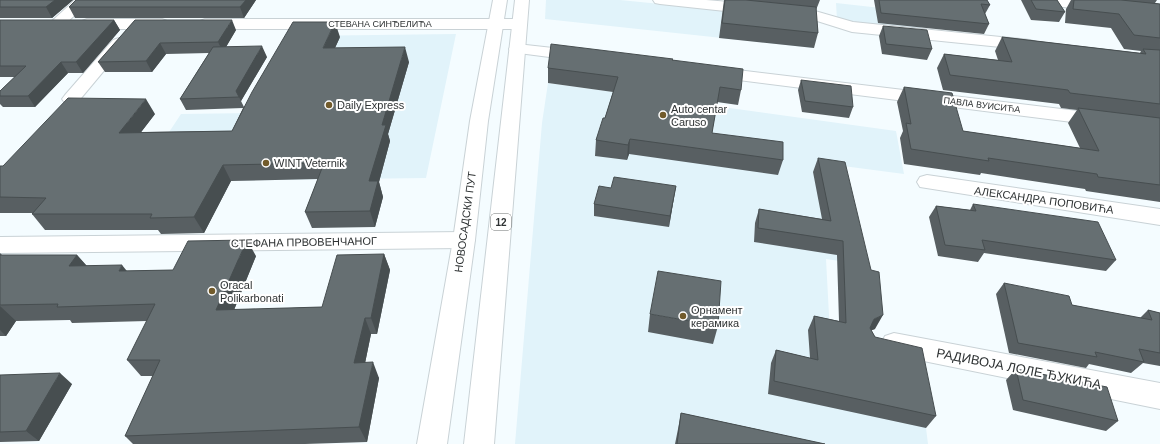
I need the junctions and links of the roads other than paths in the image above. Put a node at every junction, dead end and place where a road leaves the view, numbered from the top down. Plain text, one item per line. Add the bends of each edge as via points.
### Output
1 (84, 0) edge
2 (500, 0) edge
3 (522, 0) edge
4 (660, 0) edge
5 (1034, 0) edge
6 (1160, 12) edge
7 (136, 24) junction
8 (175, 24) edge
9 (191, 24) edge
10 (496, 24) junction
11 (519, 24) junction
12 (1041, 47) edge
13 (517, 49) junction
14 (596, 58) edge
15 (699, 70) edge
16 (71, 99) edge
17 (1160, 127) edge
18 (927, 182) dead end
19 (1160, 217) edge
20 (464, 240) junction
21 (0, 245) edge
22 (877, 341) edge
23 (1160, 396) edge
24 (432, 444) edge
25 (479, 444) edge

1 - 7 street via 50,24
2 - 10 street, НОВОСАДСКИ ПУТ
3 - 11 street, 12
4 - 12 street via 815,16 852,27
5 - 6 street
7 - 8 street
7 - 16 street
9 - 10 street, СТЕВАНА СИНЂЕЛИЋА via 290,30
10 - 11 street, СТЕВАНА СИНЂЕЛИЋА
10 - 20 street, НОВОСАДСКИ ПУТ via 479,121
11 - 13 street, 12
13 - 14 street
13 - 25 street, 12
15 - 17 street, ПАВЛА ВУИСИЋА
18 - 19 street, АЛЕКСАНДРА ПОПОВИЋА
20 - 21 street, СТЕФАНА ПРВОВЕНЧАНОГ
20 - 24 street, НОВОСАДСКИ ПУТ
22 - 23 street, РАДИВОЈА ЛОЛЕ ЂУКИЋА

